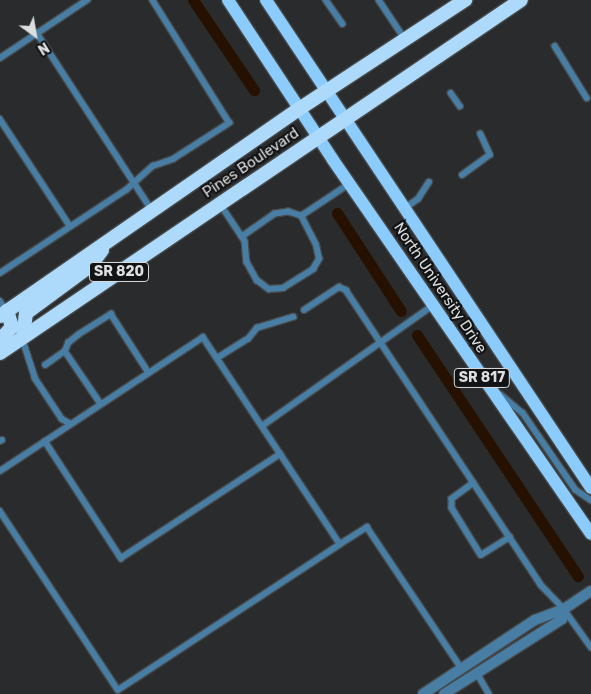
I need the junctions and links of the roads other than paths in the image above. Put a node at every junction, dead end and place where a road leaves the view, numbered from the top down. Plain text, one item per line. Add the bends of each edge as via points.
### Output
1 (87, 0) edge
2 (152, 0) edge
3 (228, 0) edge
4 (266, 0) edge
5 (326, 0) edge
6 (379, 0) edge
7 (464, 0) edge
8 (521, 0) edge
9 (343, 24) dead end
10 (38, 33) junction
11 (405, 39) junction
12 (555, 46) dead end
13 (0, 58) edge
14 (325, 92) junction
15 (451, 93) dead end
16 (587, 98) dead end
17 (460, 106) dead end
18 (299, 109) junction
19 (0, 118) edge
20 (343, 119) junction
21 (480, 134) dead end
22 (318, 138) junction
23 (462, 175) dead end
24 (136, 182) junction
25 (429, 182) dead end
26 (350, 184) junction
27 (220, 203) junction
28 (404, 209) junction
29 (152, 210) junction
30 (301, 216) junction
31 (70, 226) junction
32 (242, 236) junction
33 (112, 238) junction
34 (0, 272) edge
35 (432, 306) junction
36 (2, 310) edge
37 (304, 310) dead end
38 (293, 317) dead end
39 (23, 337) junction
40 (0, 340) edge
41 (380, 342) junction
42 (65, 351) junction
43 (0, 353) edge
44 (217, 358) junction
45 (45, 365) dead end
46 (149, 373) junction
47 (485, 382) junction
48 (102, 404) junction
49 (71, 424) junction
50 (262, 426) junction
51 (45, 441) junction
52 (280, 454) junction
53 (0, 471) edge
54 (474, 483) junction
55 (591, 488) edge
56 (591, 500) edge
57 (0, 511) edge
58 (591, 534) edge
59 (510, 537) junction
60 (340, 544) junction
61 (591, 591) edge
62 (564, 610) junction
63 (591, 646) edge
64 (462, 669) junction
65 (477, 673) junction
66 (423, 694) edge
67 (444, 694) edge
68 (489, 694) edge

1 - 10 lane
2 - 24 lane via 229,123 173,159 153,166
3 - 18 main road, SR 817
4 - 14 main road, SR 817
5 - 9 lane
6 - 11 lane
7 - 11 highway, Pines Boulevard / SR 820
8 - 20 highway, Pines Boulevard / SR 820
10 - 13 lane
10 - 24 lane
11 - 14 highway, Pines Boulevard / SR 820
12 - 16 lane
14 - 18 highway, Pines Boulevard / SR 820
14 - 20 main road, North University Drive / SR 817
15 - 17 lane
18 - 22 main road, North University Drive / SR 817
18 - 29 highway, Pines Boulevard / SR 820
19 - 31 lane
20 - 22 highway, Pines Boulevard / SR 820
20 - 28 main road, North University Drive / SR 817
21 - 23 lane via 490,155
22 - 26 main road, North University Drive / SR 817
22 - 27 highway, Pines Boulevard / SR 820
24 - 29 lane
24 - 31 lane
25 - 28 lane via 418,199
26 - 30 lane
26 - 35 main road, North University Drive / SR 817
27 - 32 lane
27 - 39 highway, Pines Boulevard / SR 820
28 - 55 main road, North University Drive / SR 817
29 - 33 highway, Pines Boulevard / SR 820
30 - 32 lane via 289,212 276,214
30 - 32 lane via 316,245 319,259 313,269 283,288 269,289 257,280 246,262
31 - 34 lane
33 - 36 highway, Pines Boulevard / SR 820
33 - 39 highway via 90,266 26,314
35 - 41 lane
35 - 47 main road, North University Drive / SR 817
36 - 40 highway via 12,327
37 - 41 lane via 339,287 346,290
38 - 44 lane via 263,325 248,339
39 - 43 highway, Pines Boulevard / SR 820
39 - 49 lane via 35,378 62,419
41 - 50 lane
41 - 54 lane
42 - 45 lane
42 - 46 lane via 68,343 111,314
42 - 48 lane
44 - 46 lane via 203,337
44 - 50 lane
46 - 48 lane
47 - 56 lane via 523,413 576,490
47 - 58 main road, North University Drive / SR 817
48 - 49 lane
49 - 51 lane
50 - 52 lane
51 - 52 lane via 121,558
51 - 53 lane
52 - 60 lane
54 - 59 lane
54 - 59 lane via 452,499 452,508 481,555
57 - 60 lane via 118,690
59 - 62 lane via 541,585
60 - 64 lane via 367,527
61 - 62 street
62 - 63 lane
62 - 64 street via 535,620
62 - 65 street via 562,619
64 - 66 street
65 - 67 street
65 - 68 lane

